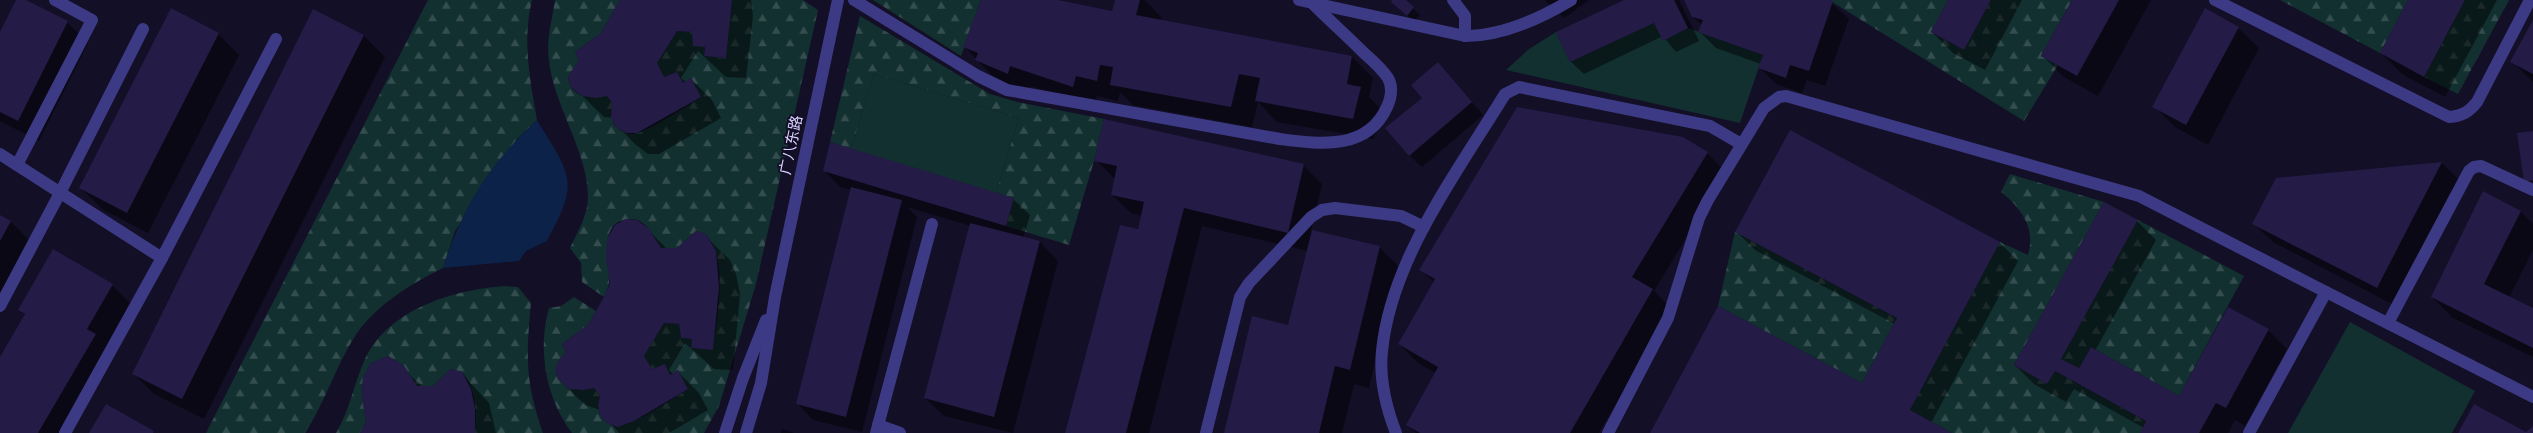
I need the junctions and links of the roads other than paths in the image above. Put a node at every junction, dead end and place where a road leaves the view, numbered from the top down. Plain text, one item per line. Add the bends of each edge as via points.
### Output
1 (55, 0) edge
2 (838, 0) edge
3 (854, 0) edge
4 (1453, 0) edge
5 (1571, 0) edge
6 (2215, 0) edge
7 (2530, 0) edge
8 (1306, 2) edge
9 (143, 29) dead end
10 (1465, 36) junction
11 (276, 39) dead end
12 (1741, 144) junction
13 (0, 154) edge
14 (17, 165) junction
15 (2533, 190) edge
16 (60, 193) junction
17 (932, 224) dead end
18 (1424, 227) junction
19 (162, 258) junction
20 (2326, 292) junction
21 (775, 297) junction
22 (0, 306) edge
23 (2388, 323) junction
24 (2533, 397) edge
25 (877, 429) edge
26 (65, 433) edge
27 (725, 433) edge
28 (746, 433) edge
29 (900, 433) edge
30 (1206, 433) edge
31 (1396, 433) edge
32 (1608, 433) edge
33 (2249, 433) edge

1 - 14 street via 92,20
2 - 21 street, 广八东路
3 - 8 street via 978,76 1007,90 1280,139 1320,144 1343,142 1368,132 1378,121 1391,97 1391,87 1376,64
4 - 10 street via 1465,16
5 - 10 street via 1540,16 1493,33
6 - 7 street via 2449,118 2469,112 2477,102
8 - 10 street
9 - 16 street
11 - 19 street
12 - 18 street via 1710,126 1519,86 1505,94
12 - 20 street via 1771,101 1779,97 1795,98 2140,196
12 - 32 street via 1698,218 1668,318
13 - 14 street
14 - 16 street
15 - 23 street via 2481,166 2469,171
16 - 19 street
16 - 22 street
17 - 25 street
18 - 30 street via 1401,216 1335,208 1322,210 1311,217 1249,283 1240,297
18 - 31 street via 1401,277 1382,351 1384,393
19 - 26 street
20 - 23 street
20 - 33 street
21 - 27 street, 广八东路
21 - 28 street, 广八东路 via 760,383
23 - 24 street
25 - 29 street

